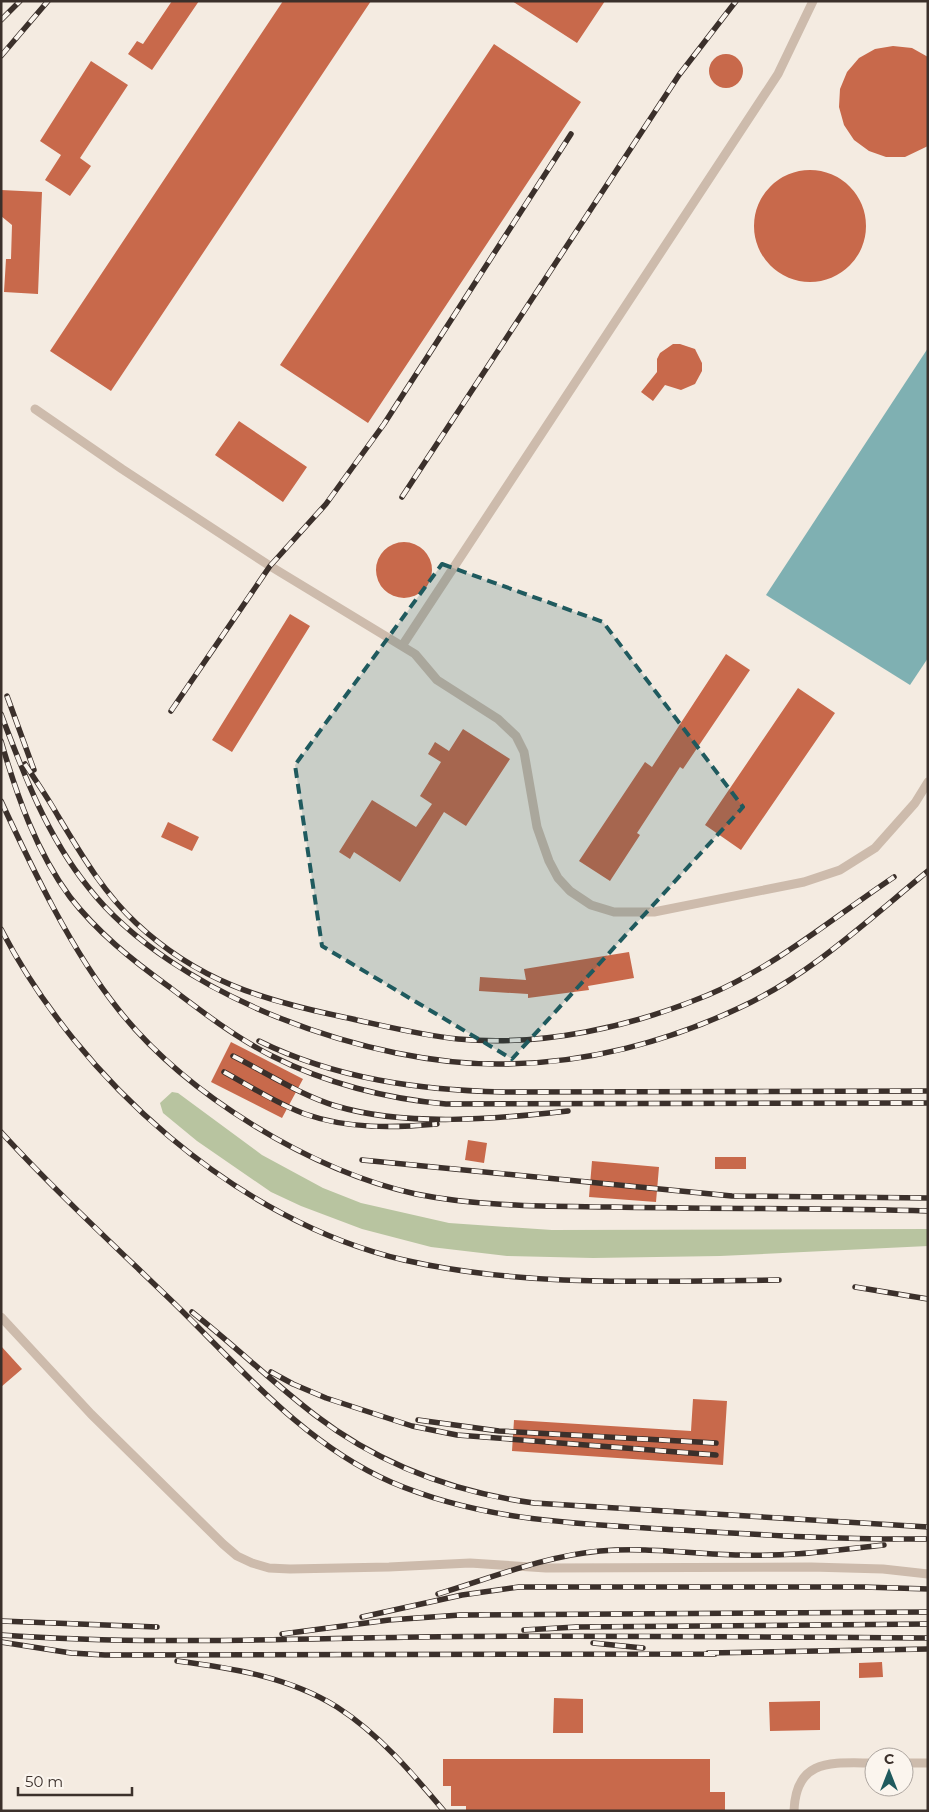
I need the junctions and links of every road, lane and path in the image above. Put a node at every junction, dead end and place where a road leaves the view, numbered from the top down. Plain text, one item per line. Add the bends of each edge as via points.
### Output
1 (814, 1) edge
2 (35, 409) dead end
3 (402, 646) junction
4 (928, 782) edge
5 (1, 1317) edge
6 (928, 1574) edge
7 (864, 1763) edge
8 (914, 1763) edge
9 (928, 1764) edge
10 (794, 1811) edge

1 - 3 lane via 778,74
2 - 3 lane via 270,566
3 - 4 lane via 421,659 437,680 498,719 516,736 524,752 537,827 549,861 570,891 579,899 602,909 628,913 668,909 804,882 840,870 875,848 915,803
5 - 6 lane via 91,1414 223,1544 237,1556 269,1568 470,1563 546,1568 811,1567
7 - 10 lane via 828,1763 809,1771 799,1783
8 - 9 lane

